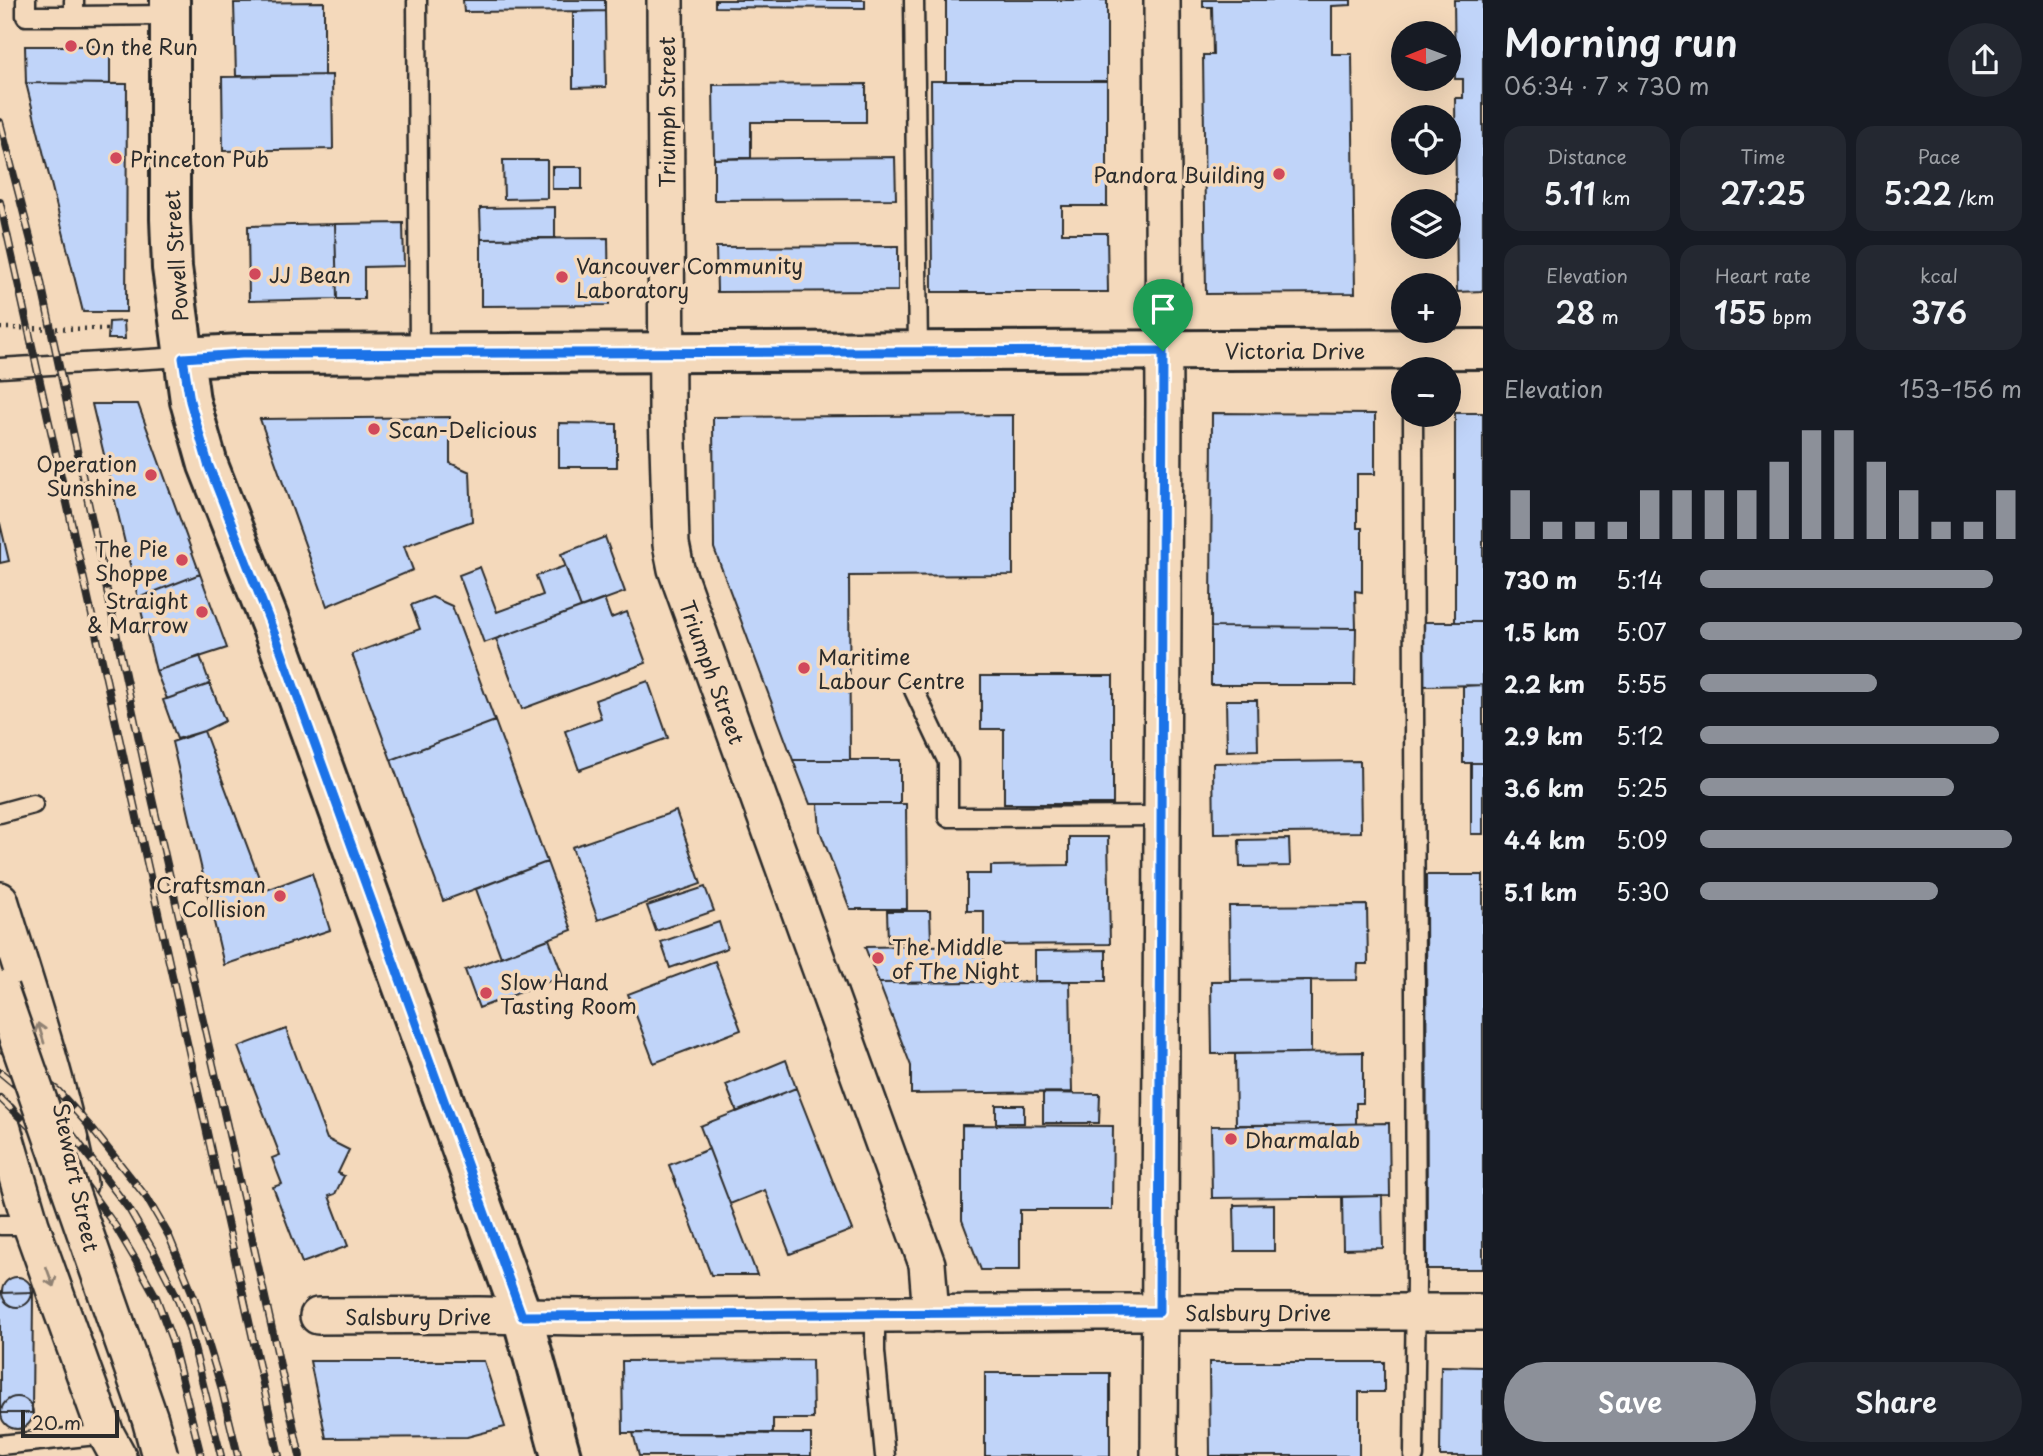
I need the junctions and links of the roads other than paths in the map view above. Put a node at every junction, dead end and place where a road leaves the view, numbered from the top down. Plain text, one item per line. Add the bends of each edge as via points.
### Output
1 (26, 0) edge
2 (417, 0) edge
3 (665, 0) edge
4 (914, 0) edge
5 (1161, 0) edge
6 (170, 7) edge
7 (74, 8) edge
8 (98, 8) edge
9 (1483, 348) edge
10 (918, 351) junction
11 (1163, 351) junction
12 (667, 353) junction
13 (419, 354) junction
14 (1428, 357) edge
15 (183, 358) junction
16 (1391, 358) edge
17 (0, 368) edge
18 (1413, 427) edge
19 (914, 690) dead end
20 (33, 804) dead end
21 (0, 813) edge
22 (1162, 816) junction
23 (0, 900) edge
24 (0, 989) edge
25 (0, 1119) edge
26 (15, 1225) edge
27 (1415, 1311) junction
28 (1159, 1312) junction
29 (1483, 1312) edge
30 (875, 1314) junction
31 (931, 1314) junction
32 (318, 1316) dead end
33 (522, 1316) junction
34 (0, 1445) edge
35 (112, 1445) edge
36 (47, 1448) edge
37 (142, 1456) edge
38 (160, 1456) edge
39 (561, 1456) edge
40 (885, 1456) edge
41 (1159, 1456) edge
42 (1414, 1456) edge

1 - 7 lane via 26,16
2 - 13 lane
3 - 12 street, Triumph Street
4 - 10 lane
5 - 11 street
6 - 8 lane
6 - 15 main road, Powell Street via 170,219
7 - 8 lane
9 - 14 main road, Victoria Drive
10 - 11 main road, Victoria Drive
10 - 12 main road, Victoria Drive
11 - 16 main road, Victoria Drive
11 - 22 street
12 - 13 main road, Victoria Drive
12 - 31 street, Triumph Street via 671,544 676,569 927,1264
13 - 15 main road, Victoria Drive
15 - 17 lane
15 - 33 main road, Powell Street via 208,464 280,648
18 - 27 lane
19 - 22 lane via 948,762 948,817
20 - 21 lane
22 - 28 street
37 -> 23 street, Stewart Street via 138,1415 88,1234 68,1129
24 - 38 street, bridge
25 - 26 street
26 -> 35 street
27 - 28 street, Salsbury Drive
27 - 29 street, Salsbury Drive
27 - 42 lane
28 - 31 street, Salsbury Drive
28 - 41 street
30 - 31 street, Salsbury Drive
30 - 33 street, Salsbury Drive
30 - 40 lane
32 - 33 street, Salsbury Drive
33 - 39 main road, Powell Street
34 - 36 lane
35 - 36 lane

